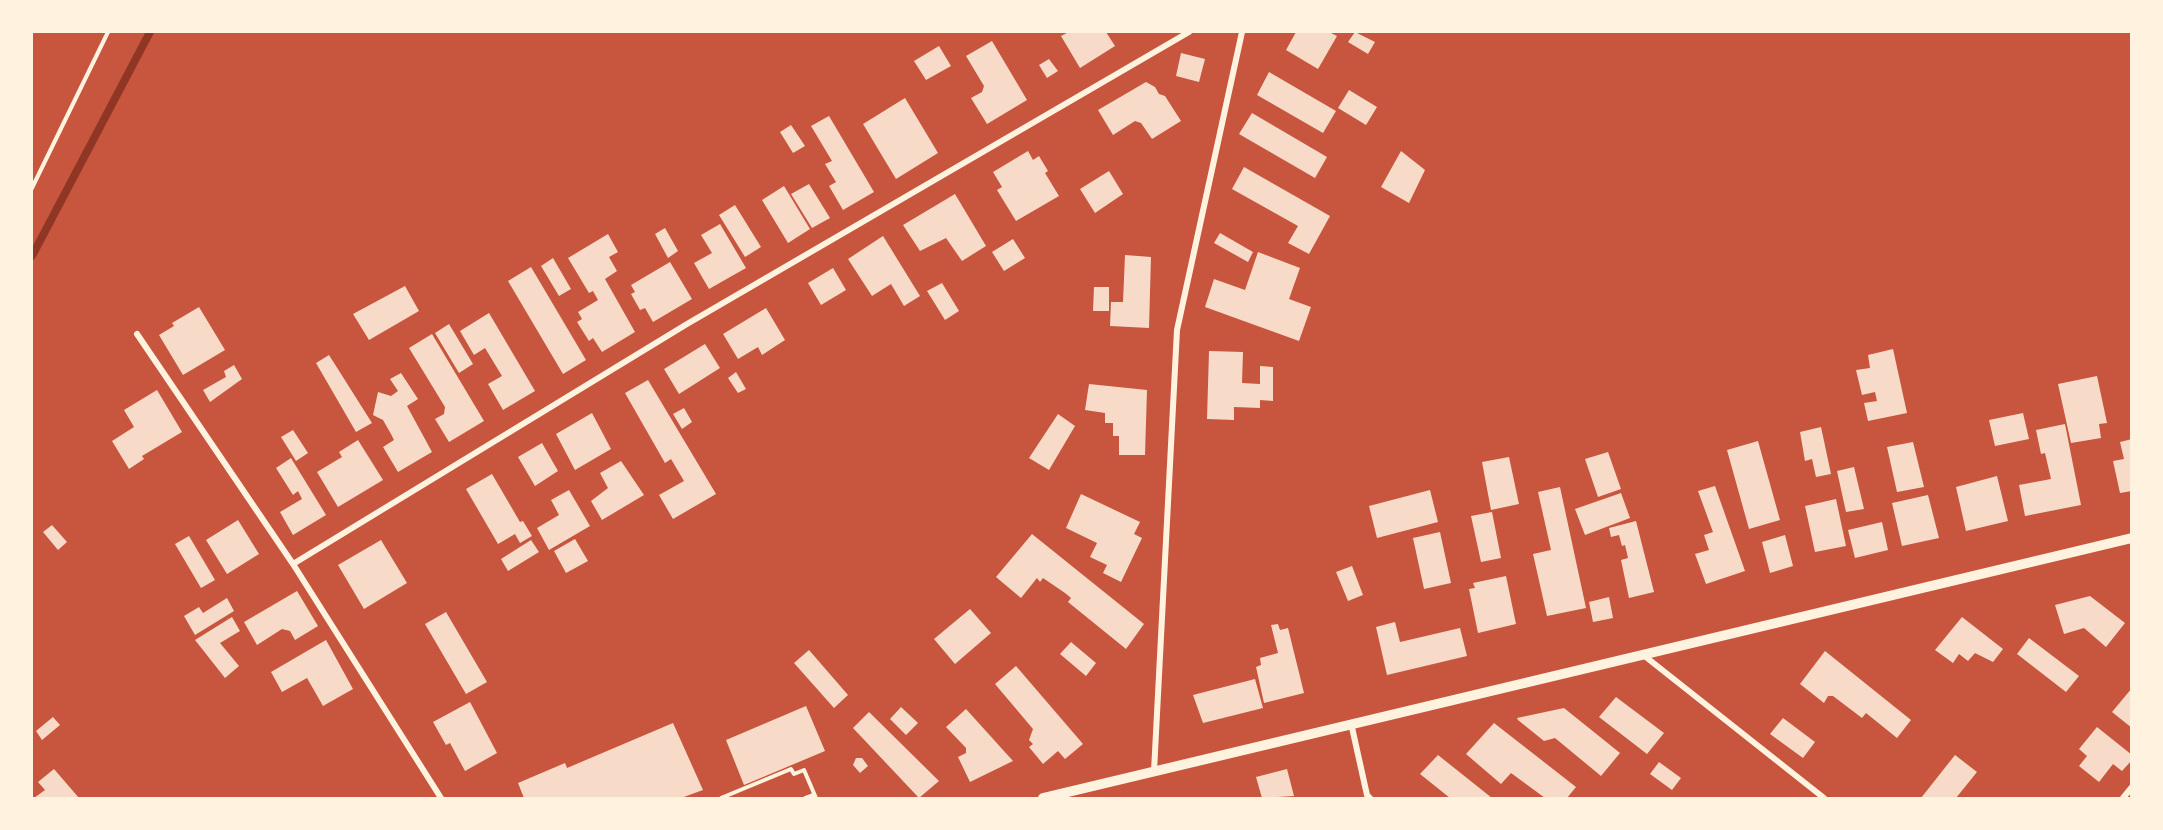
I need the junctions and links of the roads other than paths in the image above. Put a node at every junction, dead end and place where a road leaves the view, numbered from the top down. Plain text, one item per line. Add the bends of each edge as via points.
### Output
1 (1189, 32) edge
2 (1242, 32) edge
3 (137, 334) dead end
4 (2132, 538) edge
5 (293, 564) junction
6 (1641, 654) junction
7 (1351, 723) junction
8 (1154, 771) junction
9 (2132, 787) edge
10 (441, 798) edge
11 (1045, 798) edge
12 (1370, 798) edge
13 (1824, 798) edge
14 (2123, 798) edge

1 - 5 street via 687,324
2 - 8 street via 1177,330
3 - 5 street
4 - 6 street
5 - 10 street
6 - 7 street
6 - 13 street
7 - 8 street
7 - 12 street
8 - 11 street
9 - 14 street

